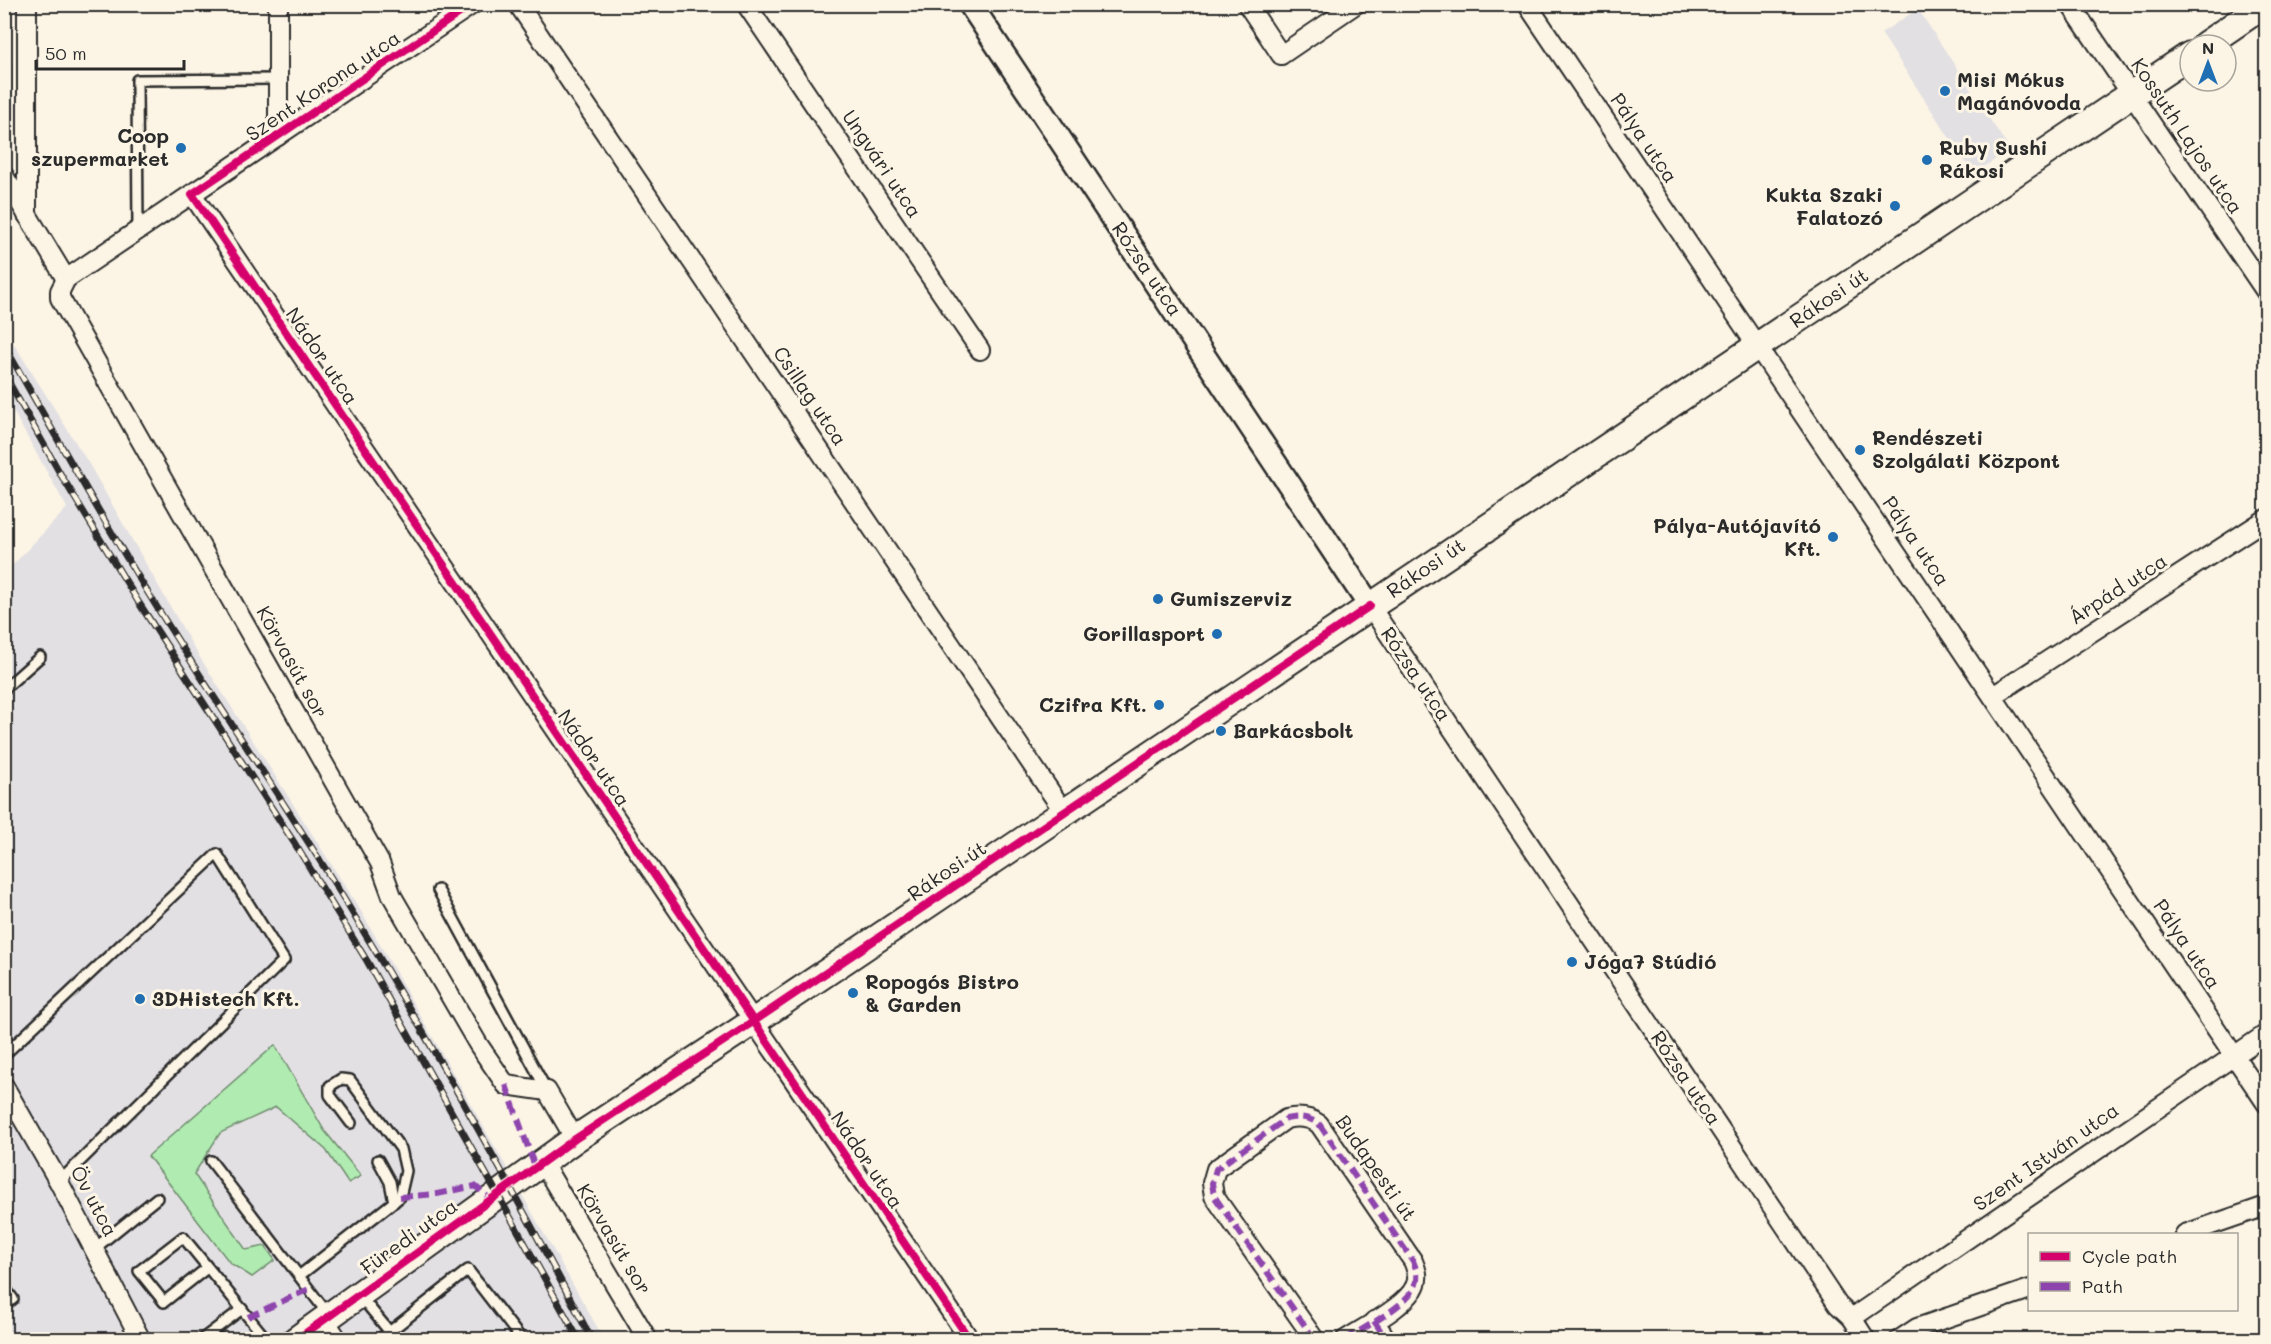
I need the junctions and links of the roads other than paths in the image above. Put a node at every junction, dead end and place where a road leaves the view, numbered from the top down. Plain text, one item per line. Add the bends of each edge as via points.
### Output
1 (27, 4) edge
2 (278, 4) edge
3 (473, 4) edge
4 (518, 4) edge
5 (746, 4) edge
6 (970, 4) edge
7 (1247, 4) edge
8 (1356, 4) edge
9 (1527, 4) edge
10 (2070, 4) edge
11 (2265, 4) edge
12 (2223, 33) edge
13 (2178, 63) edge
14 (278, 79) junction
15 (2131, 94) junction
16 (278, 136) junction
17 (4, 176) edge
18 (192, 194) junction
19 (27, 215) junction
20 (138, 230) junction
21 (66, 279) junction
22 (2266, 292) edge
23 (1758, 346) junction
24 (980, 350) dead end
25 (2266, 519) edge
26 (1371, 606) junction
27 (40, 657) dead end
28 (4, 689) edge
29 (1993, 696) junction
30 (1064, 812) junction
31 (438, 890) dead end
32 (753, 1022) junction
33 (2266, 1034) edge
34 (4, 1055) edge
35 (2234, 1055) junction
36 (4, 1086) edge
37 (547, 1091) junction
38 (2266, 1103) edge
39 (351, 1123) dead end
40 (575, 1139) junction
41 (378, 1160) dead end
42 (211, 1161) dead end
43 (542, 1162) junction
44 (59, 1182) junction
45 (157, 1198) dead end
46 (394, 1202) junction
47 (2266, 1206) edge
48 (2188, 1233) edge
49 (94, 1249) junction
50 (207, 1268) junction
51 (299, 1276) junction
52 (4, 1287) edge
53 (2028, 1290) edge
54 (358, 1294) junction
55 (4, 1306) edge
56 (242, 1310) junction
57 (1852, 1318) junction
58 (1374, 1321) junction
59 (330, 1325) edge
60 (389, 1331) junction
61 (141, 1340) edge
62 (201, 1340) edge
63 (267, 1340) edge
64 (296, 1340) edge
65 (379, 1340) edge
66 (522, 1340) edge
67 (648, 1340) edge
68 (970, 1340) edge
69 (1315, 1340) edge
70 (1345, 1340) edge
71 (1387, 1340) edge
72 (1866, 1340) edge
73 (1899, 1340) edge

1 - 19 street
2 - 14 street
3 - 16 street, Szent Korona utca
4 - 30 street, Csillag utca
5 - 24 street, Ungvári utca
6 - 26 street, Rózsa utca
7 - 8 street via 1281,55
9 - 23 street, Pálya utca
10 - 15 street, Kossuth Lajos utca
11 - 12 main road
13 - 15 main road, Rákosi út
14 - 16 street
14 - 20 lane via 137,81
15 - 22 street, Kossuth Lajos utca
15 - 23 main road, Rákosi út
16 - 18 street, Szent Korona utca
17 - 19 street
18 - 20 street, Szent Korona utca
18 - 32 street, Nádor utca
19 - 21 street
20 - 21 street, Szent Korona utca
21 - 37 street, Körvasút sor via 60,297 478,1044 506,1085
23 - 26 main road, Rákosi út
23 - 29 street, Pálya utca
25 - 29 street, Árpád utca
26 - 30 main road, Rákosi út
26 - 57 street, Rózsa utca via 1838,1305
27 - 28 lane
29 - 35 street, Pálya utca
30 - 32 main road, Rákosi út
31 - 37 lane
32 - 40 main road, Rákosi út
32 - 68 street, Nádor utca
33 - 35 street, Szent István utca
34 - 44 lane via 217,854 284,960
35 - 38 street, Pálya utca
35 - 57 street, Szent István utca
36 - 44 street, Öv utca
37 - 40 street
39 - 46 lane via 330,1095 330,1086 341,1078 350,1080 401,1149 406,1171 400,1197
40 - 43 main road, Rákosi út
41 - 46 lane via 390,1182
42 - 51 lane
43 - 54 main road, Füredi utca
43 - 67 street, Körvasút sor
44 - 49 street, Öv utca
45 - 49 lane
46 - 51 lane
47 - 48 street
49 - 61 street, Öv utca
50 - 50 lane via 164,1302 139,1271 183,1237
50 - 56 lane
51 - 59 lane
52 - 55 lane via 13,1299
53 - 73 street via 1917,1328
54 - 59 main road, Füredi utca
54 - 60 lane
56 - 62 lane
56 - 63 lane
57 - 72 street, Rózsa utca
58 - 69 street, Budapesti út via 1412,1293 1417,1282 1413,1261 1319,1124 1302,1117 1286,1119 1221,1164 1213,1176 1212,1189
58 - 70 street, Budapesti út
58 - 71 street
59 - 64 main road, Füredi utca
60 - 65 lane
60 - 66 lane via 468,1270

